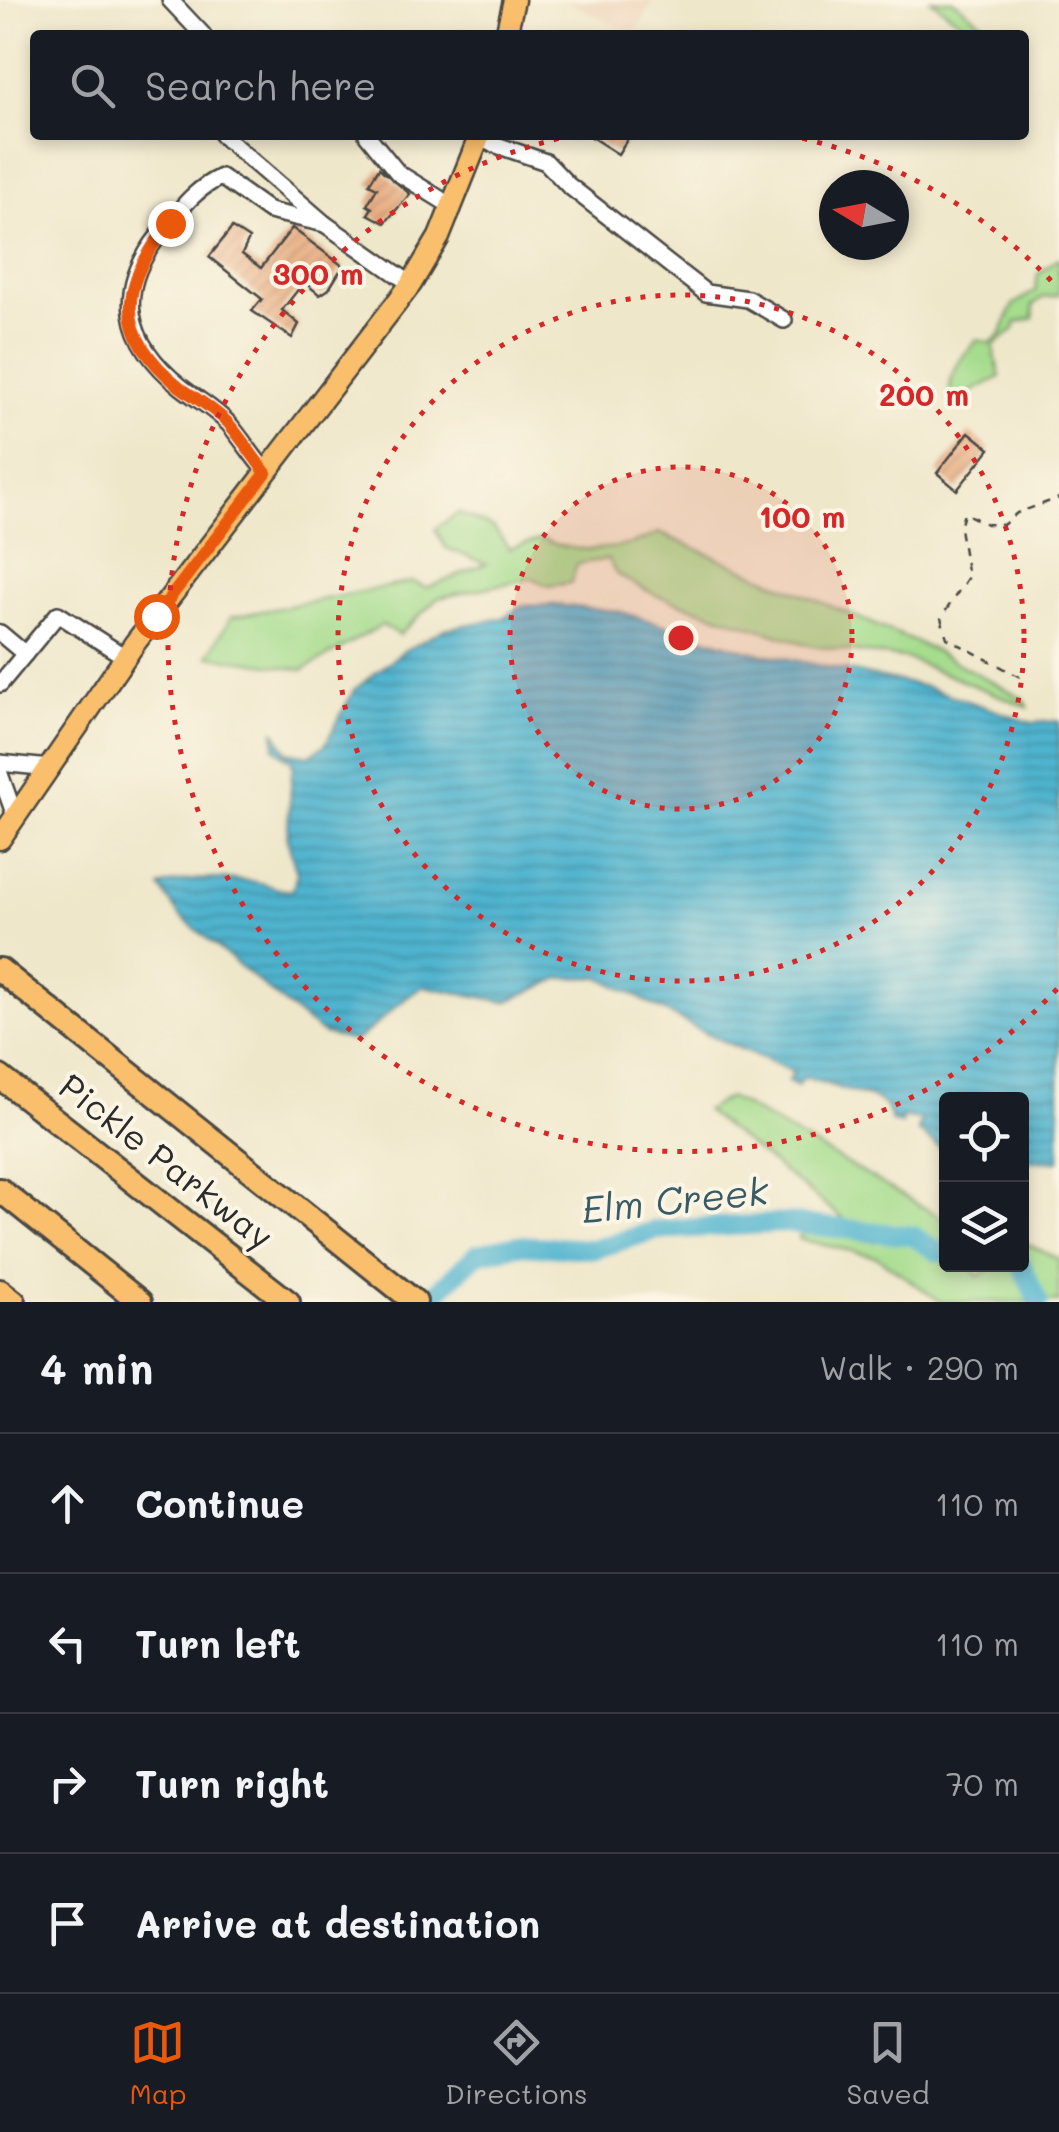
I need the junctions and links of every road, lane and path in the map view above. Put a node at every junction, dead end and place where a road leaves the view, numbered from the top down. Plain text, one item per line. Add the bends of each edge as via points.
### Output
1 (170, 0) edge
2 (514, 0) edge
3 (198, 30) edge
4 (507, 30) edge
5 (228, 140) edge
6 (371, 140) edge
7 (479, 140) edge
8 (488, 140) edge
9 (452, 207) junction
10 (325, 224) junction
11 (411, 284) junction
12 (784, 320) dead end
13 (266, 473) junction
14 (1059, 498) edge
15 (0, 633) edge
16 (130, 650) junction
17 (25, 654) junction
18 (1020, 676) dead end
19 (0, 684) edge
20 (0, 763) edge
21 (50, 768) junction
22 (0, 774) edge
23 (15, 816) junction
24 (0, 838) edge
25 (0, 970) edge
26 (0, 1077) edge
27 (0, 1190) edge
28 (0, 1291) edge
29 (14, 1302) edge
30 (140, 1302) edge
31 (288, 1302) edge
32 (416, 1302) edge

1 - 3 lane
2 - 4 main road
5 - 10 lane
6 - 9 lane via 398,173
7 - 9 main road
8 - 12 lane via 546,162 706,293 748,299
9 - 11 main road
10 - 11 lane
10 - 13 lane via 269,212 221,177 201,186 134,274 128,300 150,355 231,426
11 - 13 main road
13 - 16 main road
14 - 18 path via 1002,525 964,513 960,528 968,577 941,618 947,638
15 - 17 lane
16 - 17 lane via 58,614
16 - 21 main road
17 - 19 lane
20 - 21 lane
21 - 23 main road
22 - 23 lane
23 - 24 main road
25 - 32 highway
26 - 31 highway, Pickle Parkway
27 - 30 highway
28 - 29 highway

